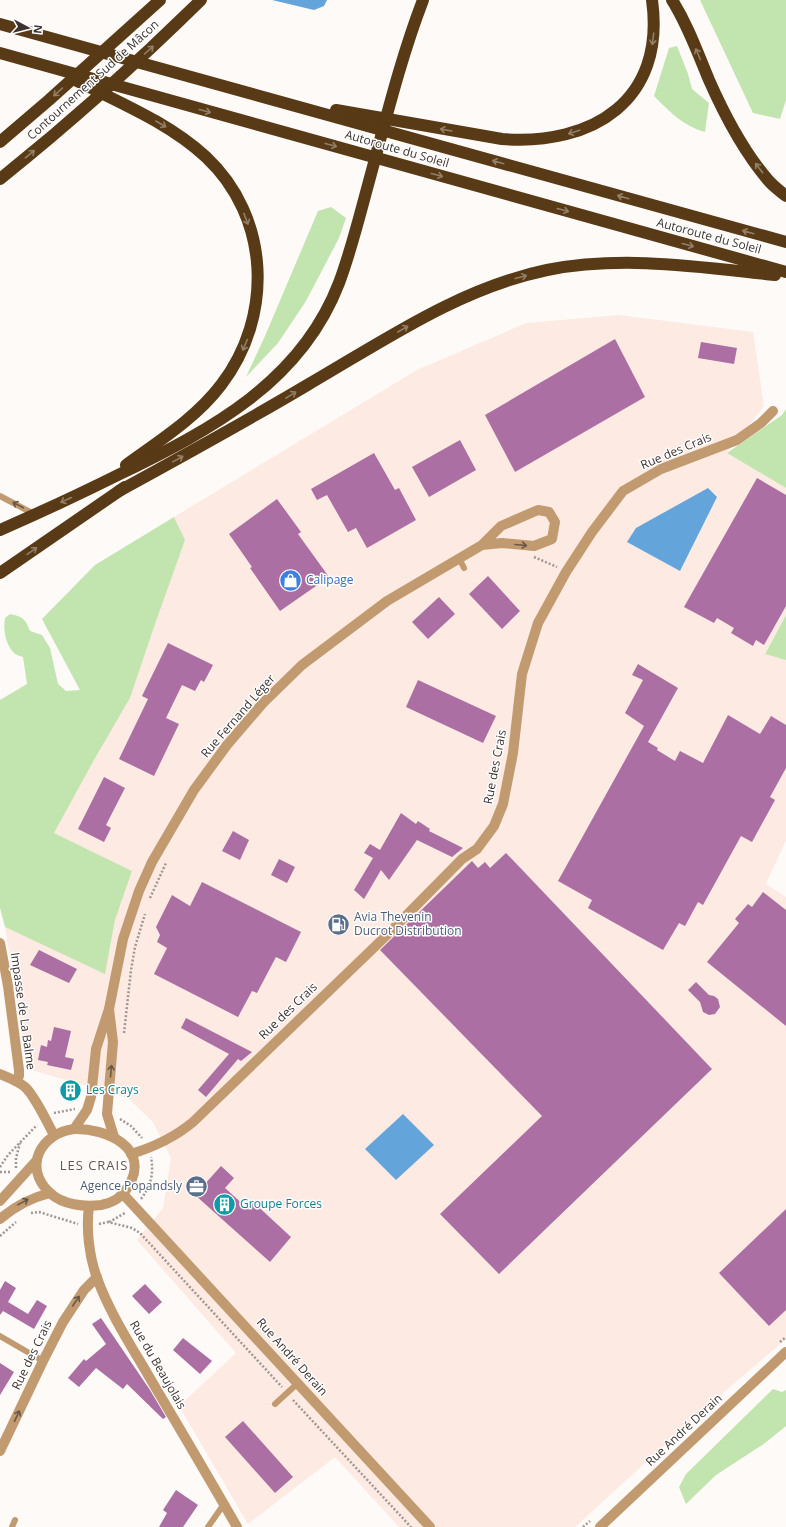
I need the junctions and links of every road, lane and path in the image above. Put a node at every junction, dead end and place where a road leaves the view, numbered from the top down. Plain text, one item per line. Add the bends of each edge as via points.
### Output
1 (160, 0) edge
2 (201, 0) edge
3 (423, 0) edge
4 (652, 0) edge
5 (672, 0) edge
6 (0, 24) edge
7 (0, 53) edge
8 (48, 67) junction
9 (364, 120) junction
10 (0, 142) edge
11 (0, 179) edge
12 (786, 196) edge
13 (786, 242) edge
14 (786, 272) edge
15 (786, 276) edge
16 (773, 411) dead end
17 (173, 448) junction
18 (101, 483) junction
19 (119, 491) junction
20 (0, 496) edge
21 (36, 515) junction
22 (0, 530) edge
23 (482, 545) junction
24 (533, 557) dead end
25 (459, 558) junction
26 (464, 568) dead end
27 (566, 572) junction
28 (0, 573) edge
29 (167, 862) dead end
30 (149, 901) dead end
31 (147, 908) dead end
32 (0, 943) edge
33 (109, 1009) junction
34 (124, 1034) dead end
35 (99, 1040) junction
36 (113, 1042) junction
37 (0, 1074) edge
38 (16, 1081) junction
39 (39, 1122) dead end
40 (74, 1128) junction
41 (54, 1135) junction
42 (114, 1137) junction
43 (20, 1143) junction
44 (131, 1154) junction
45 (37, 1160) junction
46 (0, 1167) edge
47 (16, 1171) dead end
48 (50, 1193) junction
49 (123, 1194) junction
50 (0, 1201) edge
51 (89, 1206) junction
52 (28, 1215) dead end
53 (0, 1219) edge
54 (21, 1219) dead end
55 (80, 1225) dead end
56 (95, 1225) dead end
57 (0, 1236) edge
58 (97, 1277) junction
59 (0, 1336) edge
60 (786, 1352) edge
61 (43, 1361) junction
62 (298, 1383) junction
63 (287, 1393) junction
64 (275, 1404) dead end
65 (0, 1451) edge
66 (224, 1504) junction
67 (15, 1520) dead end
68 (12, 1527) edge
69 (208, 1527) edge
70 (237, 1527) edge
71 (411, 1527) edge
72 (430, 1527) edge
73 (600, 1527) edge

1 -> 10 highway, Contournement Sud de Mâcon
11 -> 2 highway, Contournement Sud de Mâcon via 166,35
3 - 17 highway via 356,231 339,283 328,307 305,344 270,383 249,401
4 -> 9 highway via 654,40 642,75 626,100 588,128 545,139 516,140 411,124
12 -> 5 highway via 768,180 730,123
6 - 9 highway, Autoroute du Soleil via 257,95
7 - 8 highway, Autoroute du Soleil
8 -> 14 highway, Autoroute du Soleil
8 -> 18 highway via 159,123 206,157 227,181 242,207 252,235 257,264 257,294 252,324 231,371 220,386 188,418
13 -> 9 highway, Autoroute du Soleil via 407,137
19 -> 15 highway via 249,420 444,306 516,278 577,266 641,262
16 - 27 street, Rue des Crais via 761,424 737,440 661,469 623,491
17 - 18 highway
17 - 19 highway
18 -> 21 highway
28 -> 19 highway
21 -> 20 lane
21 - 22 highway
23 -> 23 street, Rue Fernand Léger via 502,543 534,546 552,539 555,522 549,512 538,510 501,526
23 - 25 street, Rue Fernand Léger
24 - 27 path
25 - 26 lane
25 - 33 street, Rue Fernand Léger via 387,601 302,665 263,703 227,745 194,790 152,862 139,891 123,939
27 - 44 street, Rue des Crais via 538,623 522,674 513,754 503,804 494,826 477,849 462,859 389,933 182,1132
29 - 30 path
31 - 34 path via 135,947
32 - 38 street, Impasse de La Balme via 19,1076
33 - 35 street, Rue Fernand Léger
33 - 36 street, Rue Fernand Léger
35 - 36 lane
35 - 40 street, Rue Fernand Léger via 87,1110
42 -> 36 street, Rue Fernand Léger via 107,1114
37 - 38 street
38 - 41 street via 25,1086 30,1093
39 - 43 path
40 - 41 street
40 - 42 street via 95,1130
41 - 45 street via 43,1145
42 - 44 street via 124,1144
43 - 46 path
43 - 47 path
44 - 49 street via 134,1160 133,1174
45 - 48 street via 39,1176
45 - 50 street
48 - 51 street via 67,1202
53 -> 48 street via 31,1198
49 - 51 street via 110,1202
49 - 62 street, Rue André Derain
51 - 58 street, Rue du Beaujolais via 89,1239
52 - 55 path via 39,1212
54 - 57 path
56 - 63 path via 108,1222 132,1228 140,1233
61 -> 58 street, Rue des Crais via 76,1301
58 - 66 street, Rue du Beaujolais via 116,1318
59 - 61 lane
60 - 73 street, Rue André Derain
65 -> 61 street, Rue des Crais
62 - 63 lane
62 - 72 street, Rue André Derain
63 - 64 lane
63 - 71 path
66 - 69 lane
66 - 70 street, Rue du Beaujolais
67 - 68 lane

